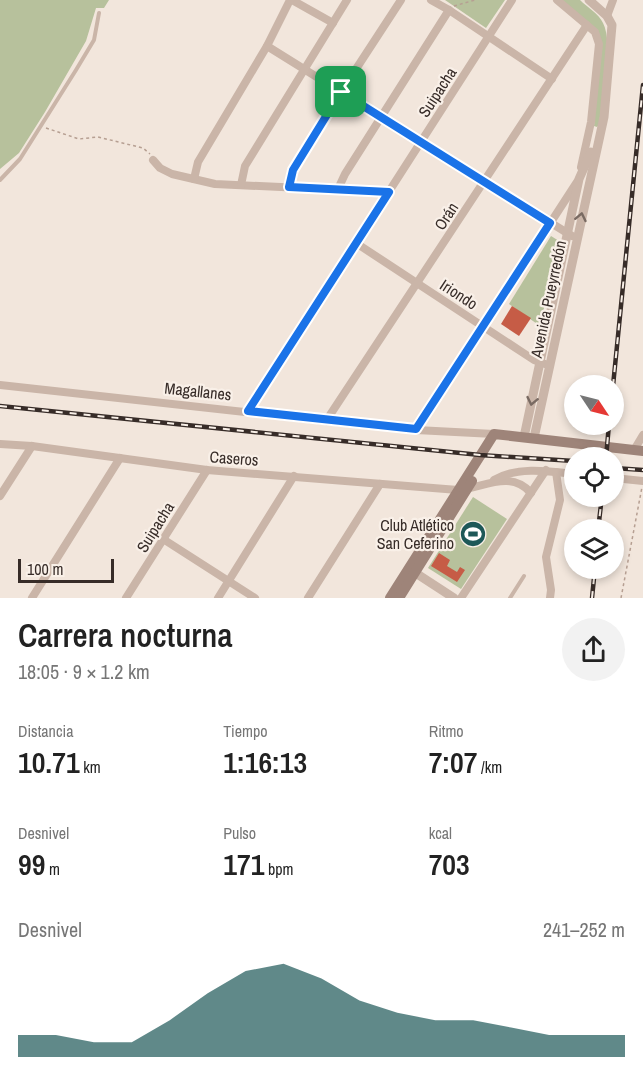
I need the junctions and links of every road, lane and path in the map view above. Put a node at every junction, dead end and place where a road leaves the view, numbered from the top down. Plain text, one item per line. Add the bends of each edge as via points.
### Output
1 (291, 0) edge
2 (347, 0) edge
3 (402, 0) edge
4 (430, 0) edge
5 (475, 0) edge
6 (512, 0) edge
7 (557, 0) edge
8 (589, 0) edge
9 (613, 0) edge
10 (449, 10) junction
11 (99, 13) dead end
12 (607, 16) junction
13 (333, 23) junction
14 (587, 25) junction
15 (489, 37) junction
16 (267, 46) junction
17 (305, 69) junction
18 (552, 79) junction
19 (341, 92) junction
20 (381, 117) junction
21 (41, 126) junction
22 (600, 130) junction
23 (422, 142) junction
24 (153, 160) joint
25 (194, 179) junction
26 (579, 179) junction
27 (0, 180) edge
28 (484, 182) junction
29 (241, 185) junction
30 (289, 187) junction
31 (338, 189) junction
32 (389, 192) junction
33 (550, 223) junction
34 (572, 236) junction
35 (356, 243) junction
36 (417, 283) junction
37 (484, 327) junction
38 (544, 364) junction
39 (0, 385) edge
40 (248, 411) junction
41 (326, 421) junction
42 (416, 429) junction
43 (498, 434) junction
44 (643, 435) edge
45 (529, 438) junction
46 (0, 444) edge
47 (32, 446) junction
48 (639, 450) edge
49 (120, 458) junction
50 (207, 470) junction
51 (546, 470) junction
52 (556, 472) junction
53 (564, 473) edge
54 (294, 476) junction
55 (624, 479) edge
56 (493, 481) junction
57 (643, 482) edge
58 (380, 484) junction
59 (462, 490) junction
60 (531, 493) junction
61 (0, 496) edge
62 (164, 539) junction
63 (412, 571) junction
64 (524, 576) dead end
65 (228, 581) junction
66 (32, 598) edge
67 (126, 598) edge
68 (218, 598) edge
69 (255, 598) edge
70 (308, 598) edge
71 (390, 598) edge
72 (399, 598) edge
73 (454, 598) edge
74 (461, 598) edge
75 (510, 598) edge
76 (549, 598) edge
77 (621, 598) edge

1 - 13 street
1 - 16 street
2 - 13 street
3 - 19 street
4 - 10 street
5 - 10 path
6 - 15 street, Suipacha
7 - 14 street
8 - 12 street
9 - 12 street
10 - 15 street
10 - 20 street
11 - 21 lane via 94,40
12 - 22 street, Avenida Pueyrredón via 612,32
13 - 17 street
14 - 18 street, Orán
14 - 26 street, Avenida Pueyrredón via 595,32 599,44 591,122
15 - 18 street
15 - 23 street, Suipacha
16 - 17 street
16 - 25 street via 198,162
17 - 19 street
17 - 29 street via 245,166
18 - 28 street, Orán
19 - 20 street
19 - 30 street via 293,170
20 - 23 street
20 - 31 street
21 - 24 path via 79,139 98,137 142,147
21 - 27 lane via 20,159
22 - 26 street, Avenida Pueyrredón
34 -> 22 street, Avenida Pueyrredón
23 - 28 street
23 - 32 street, Suipacha
24 - 25 street via 172,174
25 - 29 street
26 - 33 street
26 - 34 street, Avenida Pueyrredón
28 - 33 street
28 - 36 street, Orán
29 - 30 street
30 - 31 street
31 - 32 street
32 - 35 street, Suipacha
33 - 34 street
33 - 37 street
34 - 38 street, Avenida Pueyrredón
35 - 36 street, Iriondo
35 - 40 street, Suipacha
36 - 37 street, Iriondo
36 - 41 street, Orán
37 - 38 street, Iriondo
37 - 42 street
38 - 45 street, Avenida Pueyrredón
39 - 40 street, Magallanes
40 - 41 street, Magallanes
41 - 42 street, Magallanes
42 - 43 street, Magallanes
43 - 45 main road, Magallanes
43 - 59 main road
44 - 48 street
45 - 48 main road, Magallanes
46 - 47 street, Caseros
47 - 49 street, Caseros
47 - 61 street
49 - 50 street, Caseros
49 - 66 street
50 - 54 street, Caseros
50 - 62 street, Suipacha
51 - 52 street
51 - 56 street via 502,475
51 - 60 street
52 - 53 street
52 - 76 street via 560,500 546,557
54 - 58 street, Caseros
54 - 65 street
55 - 57 street
56 - 59 street
56 - 60 street via 513,482
57 - 77 path
58 - 59 street, Caseros
58 - 70 street
59 - 63 main road
60 - 74 street
62 - 65 street
62 - 67 street, Suipacha
63 - 71 main road
63 - 72 main road
63 - 73 street
64 - 75 lane
65 - 68 street
65 - 69 street

